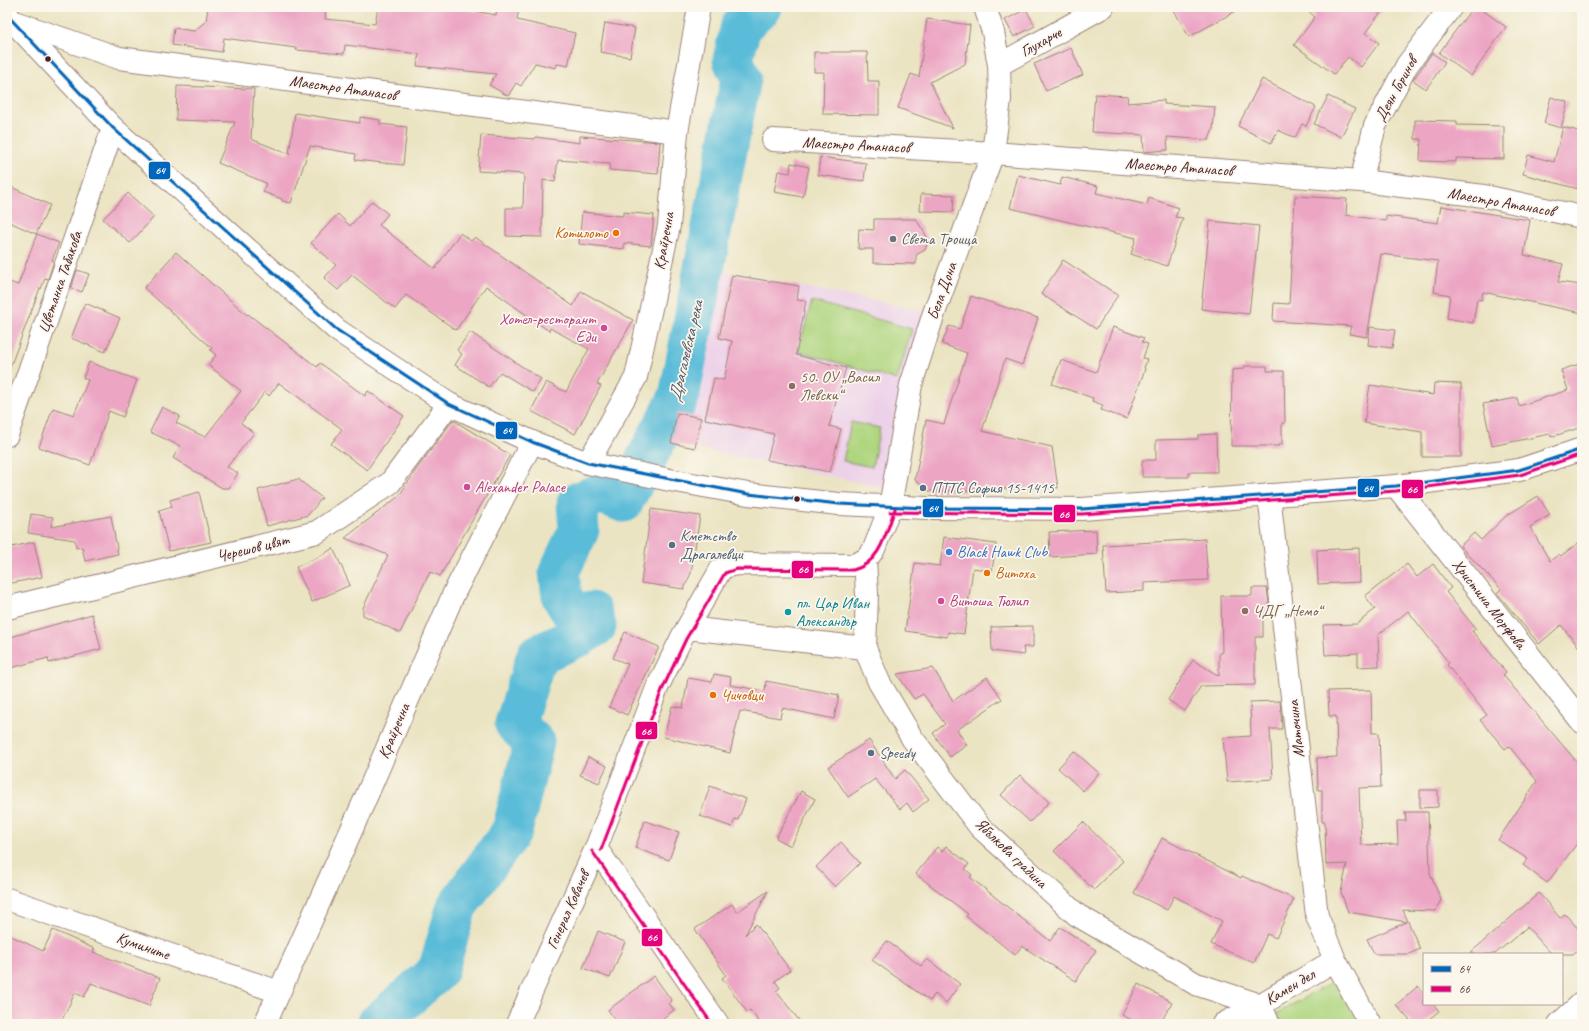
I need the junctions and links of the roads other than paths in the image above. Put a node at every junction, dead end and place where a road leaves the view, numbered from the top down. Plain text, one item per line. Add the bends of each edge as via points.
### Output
1 (698, 7) edge
2 (985, 7) edge
3 (1103, 7) edge
4 (1451, 7) edge
5 (10, 19) edge
6 (999, 65) junction
7 (113, 128) junction
8 (677, 132) junction
9 (773, 140) dead end
10 (993, 153) junction
11 (1361, 182) junction
12 (1582, 217) edge
13 (449, 404) junction
14 (7, 435) edge
15 (532, 442) junction
16 (1582, 449) edge
17 (588, 463) junction
18 (1396, 486) junction
19 (1269, 495) junction
20 (890, 507) junction
21 (865, 560) junction
22 (7, 608) edge
23 (687, 628) junction
24 (865, 648) junction
25 (1582, 722) edge
26 (596, 848) junction
27 (7, 899) edge
28 (1335, 960) junction
29 (279, 992) junction
30 (1582, 1003) edge
31 (1260, 1004) junction
32 (265, 1024) edge
33 (517, 1024) edge
34 (718, 1024) edge
35 (1223, 1024) edge
36 (1269, 1024) edge
37 (1370, 1024) edge
38 (1559, 1024) edge

1 - 8 street, Крайречна
2 - 6 street, Бела Дона
3 - 6 street, Глухарче
4 - 11 street, Деян Горинов via 1407,65 1375,126
5 - 7 street
5 - 8 street, Маестро Атанасов via 119,58
6 - 10 street, Бела Дона via 1000,98
7 - 13 street via 337,330
7 - 14 street, Цветанка Табакова
8 - 17 street, Крайречна via 669,226 636,377
9 - 10 street, Маестро Атанасов
10 - 11 street, Маестро Атанасов
10 - 20 street, Бела Дона via 934,313 911,385
11 - 12 street, Маестро Атанасов via 1484,196
13 - 15 street
13 - 22 street, Черешов цвят via 390,483 317,532
15 - 17 street
15 - 29 street, Крайречна via 454,593
16 - 18 street via 1519,470
17 - 20 street via 748,494
18 - 19 street
18 - 25 street, Христина Морфова
19 - 20 street via 1082,509
19 - 28 street, Маточина via 1317,916
20 - 21 street via 874,549
21 - 23 street, Генерал Ковачев via 853,565 728,566 722,569
21 - 24 street, Ябълкова градина
23 - 24 street
23 - 26 street, Генерал Ковачев via 657,688
24 - 31 street, Ябълкова градина via 879,682 912,738 980,827 1077,914 1196,984
26 - 33 street, Генерал Ковачев
26 - 34 street
27 - 29 street, Кумините
28 - 31 street, Камен дел
28 - 37 street
29 - 32 street, Крайречна
30 - 38 street
31 - 35 street, Камен дел
31 - 36 street

